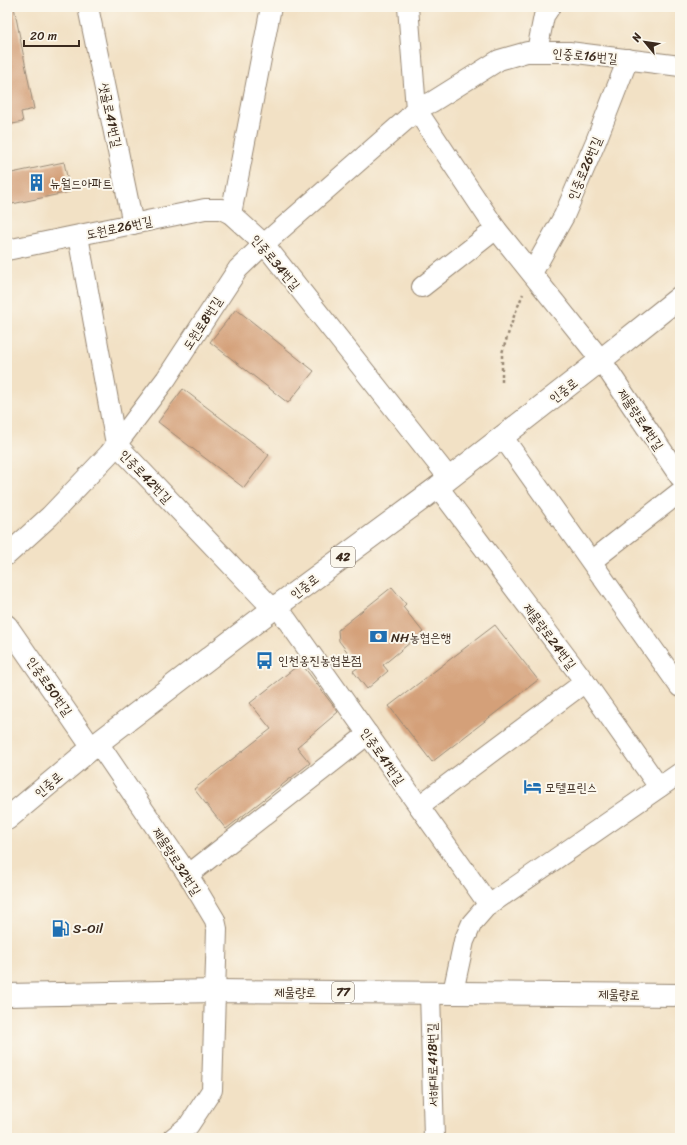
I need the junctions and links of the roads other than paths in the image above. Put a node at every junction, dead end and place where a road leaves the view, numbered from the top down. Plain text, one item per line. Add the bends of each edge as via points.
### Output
1 (88, 7) edge
2 (271, 7) edge
3 (408, 7) edge
4 (550, 7) edge
5 (537, 51) junction
6 (628, 59) junction
7 (680, 66) edge
8 (416, 109) junction
9 (231, 214) junction
10 (133, 224) junction
11 (496, 229) junction
12 (78, 236) junction
13 (264, 244) junction
14 (7, 250) edge
15 (532, 273) junction
16 (422, 287) dead end
17 (680, 297) edge
18 (602, 360) junction
19 (502, 436) junction
20 (116, 444) junction
21 (680, 477) edge
22 (444, 483) junction
23 (680, 492) edge
24 (7, 555) edge
25 (592, 561) junction
26 (275, 608) junction
27 (7, 625) edge
28 (585, 682) junction
29 (680, 687) edge
30 (368, 734) junction
31 (95, 745) junction
32 (680, 773) edge
33 (659, 788) junction
34 (419, 806) junction
35 (7, 819) edge
36 (188, 876) junction
37 (489, 905) junction
38 (215, 992) junction
39 (430, 992) junction
40 (454, 992) junction
41 (680, 994) edge
42 (7, 995) edge
43 (173, 1138) edge
44 (434, 1138) edge

1 - 10 lane, 샛골로41번길
2 - 9 lane
3 - 8 lane
4 - 5 lane, 인중로16번길 via 544,16
5 - 6 lane, 인중로16번길
5 - 8 lane via 499,60 432,102
6 - 7 lane, 인중로16번길
6 - 15 lane, 인중로26번길 via 564,216
8 - 11 lane
8 - 13 lane, 도원로8번길
9 - 10 lane, 도원로26번길 via 221,209 205,209
9 - 13 lane, 인중로34번길
10 - 12 lane, 도원로26번길
11 - 15 lane
11 - 16 lane
12 - 14 lane, 도원로26번길
12 - 20 lane, 인중로42번길
13 - 20 lane, 도원로8번길 via 238,269 166,379
13 - 22 lane, 인중로34번길
15 - 18 lane
17 - 18 main road, 인중로 / 42
18 - 19 main road, 인중로 / 42
18 - 21 lane, 제물량로4번길
19 - 22 main road, 인중로 / 42
19 - 25 lane
20 - 24 lane, 도원로8번길 via 50,516
20 - 26 lane, 인중로42번길
22 - 26 main road, 인중로 / 42
22 - 28 lane, 제물량로24번길
23 - 25 lane
25 - 29 lane
26 - 30 lane, 인중로41번길
26 - 31 main road, 인중로 / 42
27 - 31 lane, 인중로50번길
28 - 33 lane, 제물량로24번길
28 - 34 lane
30 - 34 lane, 인중로41번길
30 - 36 lane
31 - 35 main road, 인중로 / 42
31 - 36 lane, 제물량로32번길
32 - 33 lane
33 - 37 lane
34 - 37 lane, 인중로41번길
36 - 38 lane, 제물량로32번길 via 215,920
37 - 40 lane via 472,923 464,941
38 - 39 main road, 제물량로 / 77
38 - 42 main road, 제물량로 / 77
38 - 43 lane, 제물량로32번길 via 212,1090 189,1125
39 - 40 main road, 제물량로 / 77
39 - 44 lane, 서해대로418번길
40 - 41 main road, 제물량로 / 77

